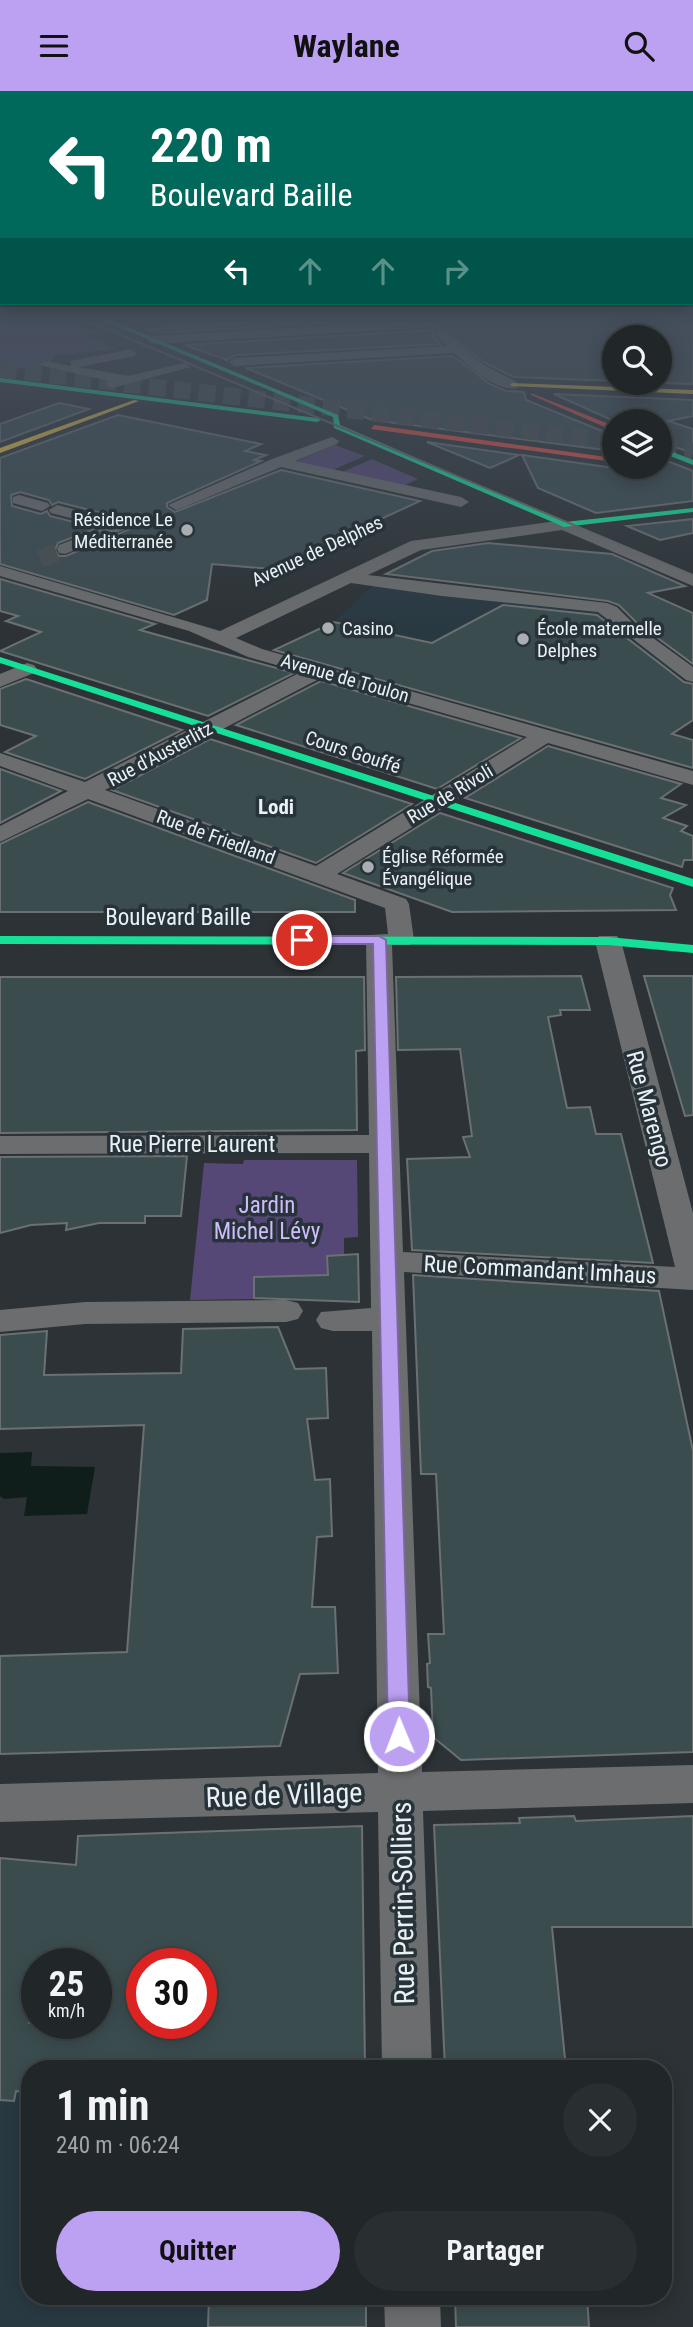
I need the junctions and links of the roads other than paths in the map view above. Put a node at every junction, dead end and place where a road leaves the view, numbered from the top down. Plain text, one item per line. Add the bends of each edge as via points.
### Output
1 (43, 421) edge
2 (77, 421) edge
3 (330, 421) edge
4 (335, 422) junction
5 (0, 440) edge
6 (332, 441) dead end
7 (0, 451) edge
8 (672, 454) edge
9 (602, 458) edge
10 (277, 462) junction
11 (693, 463) edge
12 (672, 468) edge
13 (693, 471) edge
14 (693, 495) edge
15 (19, 500) dead end
16 (461, 502) dead end
17 (176, 505) dead end
18 (693, 510) edge
19 (544, 516) junction
20 (139, 520) dead end
21 (604, 520) junction
22 (564, 525) junction
23 (121, 526) junction
24 (633, 532) dead end
25 (65, 549) tunnel mouth
26 (28, 564) tunnel mouth
27 (2, 572) edge
28 (352, 577) junction
29 (693, 581) edge
30 (196, 627) junction
31 (218, 639) junction
32 (0, 660) edge
33 (27, 669) junction
34 (319, 671) junction
35 (693, 677) edge
36 (0, 681) edge
37 (207, 728) junction
38 (546, 735) junction
39 (0, 759) edge
40 (693, 778) edge
41 (89, 791) junction
42 (436, 801) junction
43 (0, 835) edge
44 (693, 871) edge
45 (318, 874) junction
46 (667, 874) junction
47 (693, 883) edge
48 (693, 933) edge
49 (0, 940) edge
50 (390, 940) junction
51 (608, 941) junction
52 (693, 949) edge
53 (383, 1143) junction
54 (0, 1145) edge
55 (386, 1261) junction
56 (693, 1277) edge
57 (285, 1311) dead end
58 (388, 1319) junction
59 (334, 1320) dead end
60 (0, 1321) edge
61 (693, 1784) edge
62 (401, 1791) junction
63 (0, 1803) edge
64 (407, 2060) edge
65 (412, 2305) edge
66 (413, 2327) edge

1 - 5 main road
2 - 7 main road
3 - 4 main road
4 - 9 main road
4 - 19 main road
6 - 10 street
8 - 11 main road
10 - 16 street
10 - 17 street
12 - 13 main road
14 - 19 main road
15 - 23 street
18 - 21 main road
19 - 22 main road
19 - 30 street, Avenue de Delphes via 403,534
20 - 23 street
21 - 22 main road
21 - 24 street
22 - 28 street, Avenue de Delphes via 417,545
22 - 29 street
23 - 25 street
26 - 27 street
27 - 30 street, Avenue de Toulon
28 - 31 street, Avenue de Delphes
28 - 35 street via 601,607
30 - 31 street, Avenue de Toulon
31 - 34 street, Avenue de Toulon
32 - 33 main road, Cours Gouffé
33 - 36 street
33 - 37 main road, Cours Gouffé
34 - 37 street, Rue d'Austerlitz
34 - 38 street, Avenue de Toulon
37 - 41 street, Rue d'Austerlitz
37 - 42 main road, Cours Gouffé
38 - 40 street, Avenue de Toulon
38 - 42 street, Rue de Rivoli
39 - 41 street, Rue de Friedland
41 - 43 street, Rue d'Austerlitz
41 - 45 street, Rue de Friedland
42 - 45 street, Rue de Rivoli
42 - 46 main road, Cours Gouffé
44 - 46 street
45 - 50 street, Rue de Friedland via 397,904
46 - 47 main road, Cours Gouffé
48 - 51 main road, Boulevard Baille
49 - 50 main road, Boulevard Baille
50 - 51 main road, Boulevard Baille
50 - 53 street, Rue Perrin-Solliers
51 - 52 main road, Boulevard Baille
51 - 56 street, Rue Marengo
53 - 54 street, Rue Pierre Laurent
53 - 55 street, Rue Perrin-Solliers
55 - 56 street, Rue Commandant Imhaus
55 - 58 street, Rue Perrin-Solliers
57 - 60 street via 85,1313
58 - 59 street
58 - 62 street, Rue Perrin-Solliers
61 - 62 street, Rue de Village
62 - 63 street, Rue de Village
62 - 64 street, Rue Perrin-Solliers
65 - 66 street

